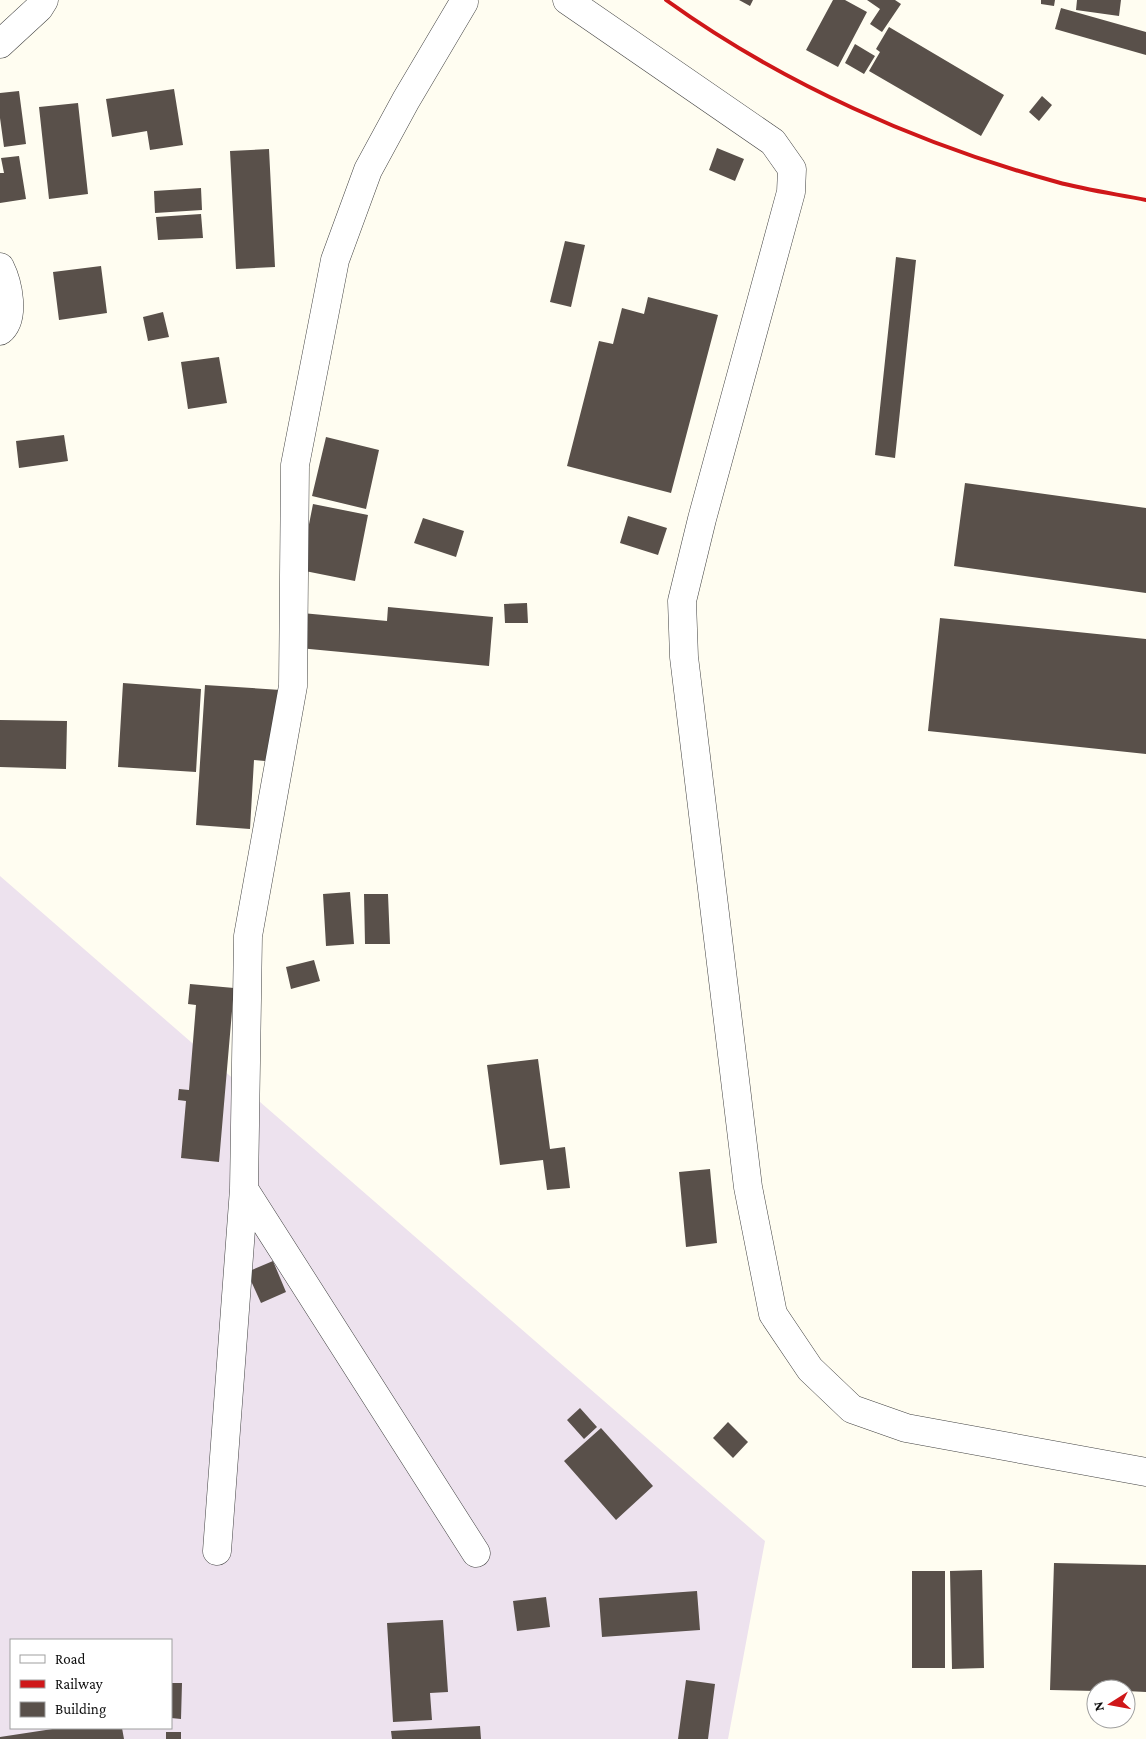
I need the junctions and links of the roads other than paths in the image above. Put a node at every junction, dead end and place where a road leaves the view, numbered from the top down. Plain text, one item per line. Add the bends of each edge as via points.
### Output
1 (44, 0) edge
2 (567, 0) edge
3 (463, 1) edge
4 (0, 44) edge
5 (0, 267) edge
6 (0, 331) edge
7 (244, 1189) junction
8 (1146, 1472) edge
9 (217, 1550) dead end
10 (476, 1553) dead end

1 - 4 street
2 - 8 street via 774,142 792,168 791,192 682,601 684,658 747,1177 773,1314 810,1369 852,1409 906,1428
3 - 7 street via 368,170 335,260 294,465 293,686 248,936
5 - 6 street via 11,303 4,328
7 - 9 street
7 - 10 street

